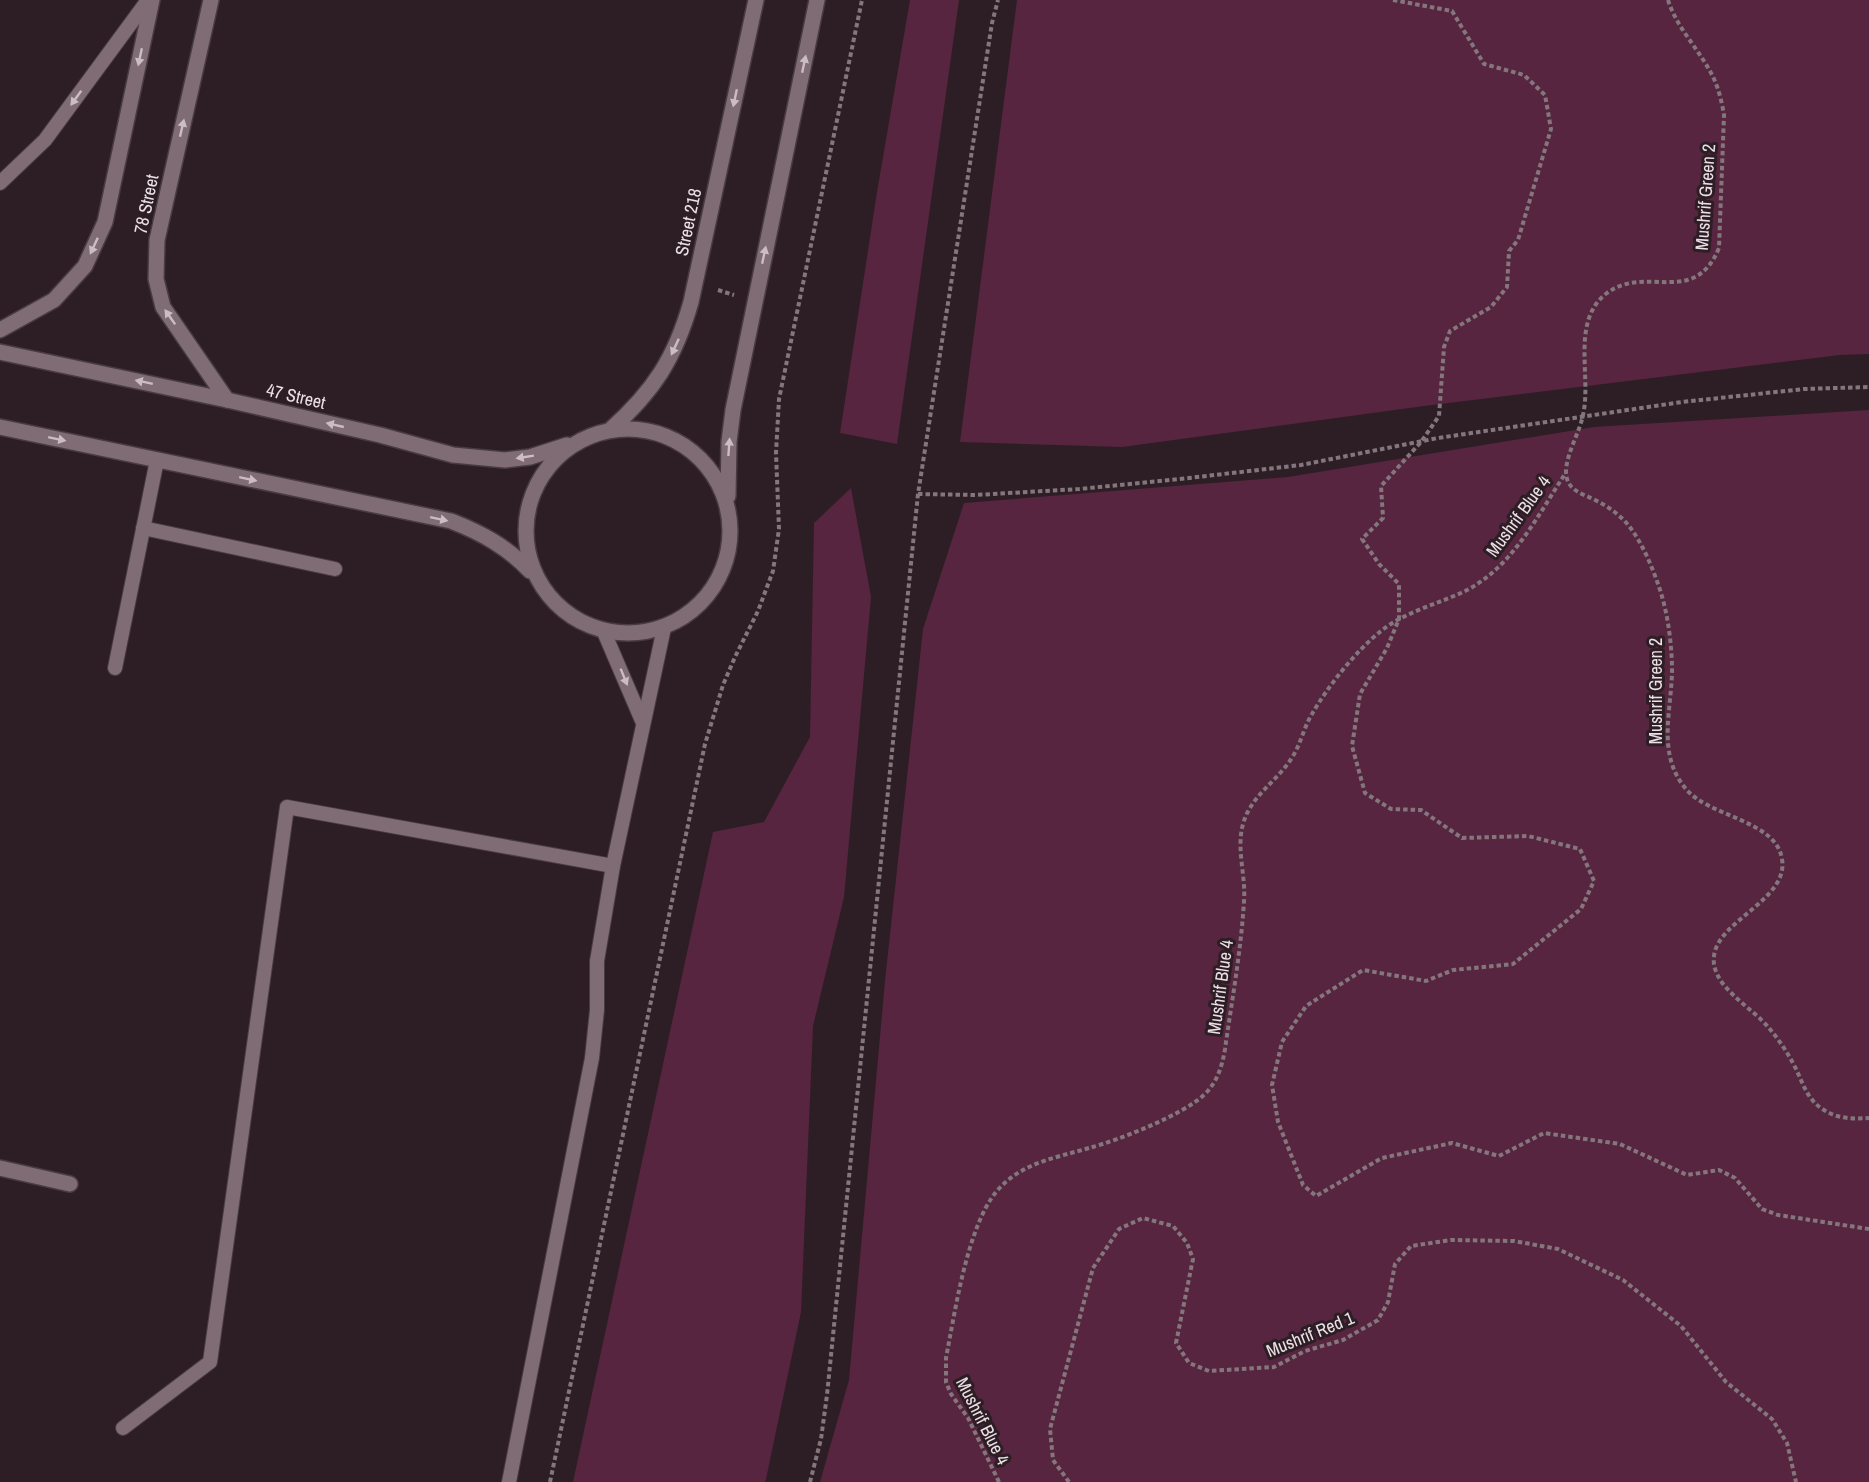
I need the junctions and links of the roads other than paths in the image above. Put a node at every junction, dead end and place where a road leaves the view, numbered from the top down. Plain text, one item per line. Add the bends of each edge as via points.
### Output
1 (150, 0) edge
2 (211, 0) edge
3 (756, 0) edge
4 (817, 0) edge
5 (0, 183) edge
6 (0, 330) edge
7 (0, 352) edge
8 (227, 400) junction
9 (0, 427) edge
10 (610, 430) junction
11 (581, 440) junction
12 (157, 460) junction
13 (728, 506) junction
14 (143, 528) junction
15 (335, 569) dead end
16 (535, 576) junction
17 (664, 628) junction
18 (604, 632) junction
19 (115, 668) dead end
20 (643, 723) junction
21 (613, 866) junction
22 (0, 1168) edge
23 (70, 1184) dead end
24 (123, 1428) dead end
25 (508, 1482) edge

1 -> 5 lane via 45,140
1 -> 6 street, 78 Street via 105,222 85,266 54,300
8 -> 2 street, 78 Street via 163,307 156,279 157,240
3 -> 10 street, Street 218 via 683,331 653,385
13 -> 4 street via 733,410
8 -> 7 street, 47 Street
11 -> 8 street, 47 Street via 530,457 479,458
9 -> 12 street
10 - 11 street
10 - 13 street via 641,429 670,437 697,454 717,477
11 - 16 street via 546,469 527,509 527,555
12 - 14 lane
12 -> 16 street via 451,521 497,542
13 - 17 street via 731,536 726,565 711,592 690,614
14 - 15 lane
14 - 19 lane
16 - 18 street via 552,601 575,620
17 - 18 street via 634,634
17 - 20 lane
18 -> 20 lane
20 - 21 lane
21 - 24 lane via 287,807 210,1362
21 - 25 lane via 597,961 592,1058
22 - 23 street

